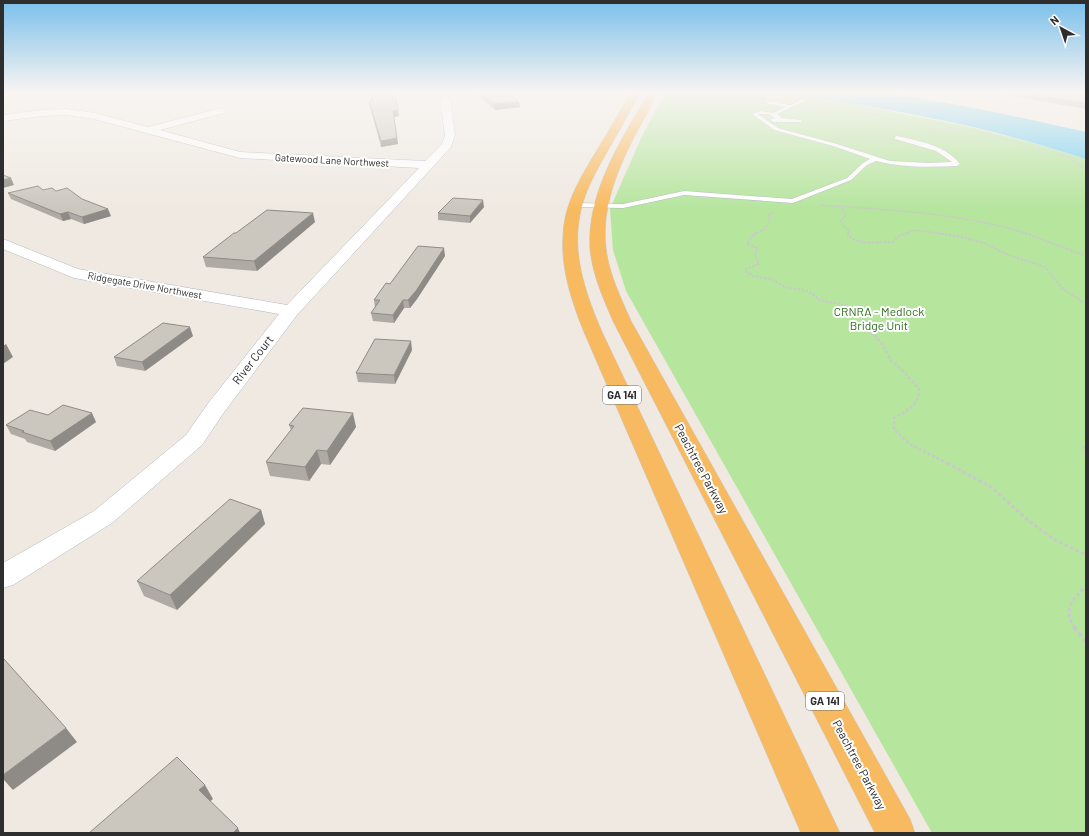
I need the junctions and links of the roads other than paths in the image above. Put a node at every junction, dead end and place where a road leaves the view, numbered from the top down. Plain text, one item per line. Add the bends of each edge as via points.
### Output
1 (153, 131) edge
2 (449, 131) edge
3 (614, 131) edge
4 (634, 131) edge
5 (781, 131) edge
6 (897, 138) dead end
7 (875, 159) junction
8 (427, 165) junction
9 (574, 205) junction
10 (601, 206) junction
11 (3, 244) edge
12 (291, 311) junction
13 (3, 577) edge
14 (821, 833) edge
15 (896, 833) edge

1 - 8 street, Gatewood Lane Northwest via 240,155
2 - 8 street, River Court via 447,145
3 - 9 highway, GA 141
4 - 10 highway, Peachtree Parkway / GA 141 via 613,172
5 - 7 lane
6 - 7 lane via 934,148 954,159 957,164 929,166 890,163
7 - 10 lane via 865,164 849,179 793,201 684,193 623,206
8 - 12 street, River Court
9 - 10 lane
9 - 14 highway, GA 141 via 570,253 576,288 584,309
10 - 15 highway, Peachtree Parkway / GA 141 via 598,233 601,264 622,321
11 - 12 street, Ridgegate Drive Northwest via 74,273
12 - 13 street, River Court via 194,440 103,517

